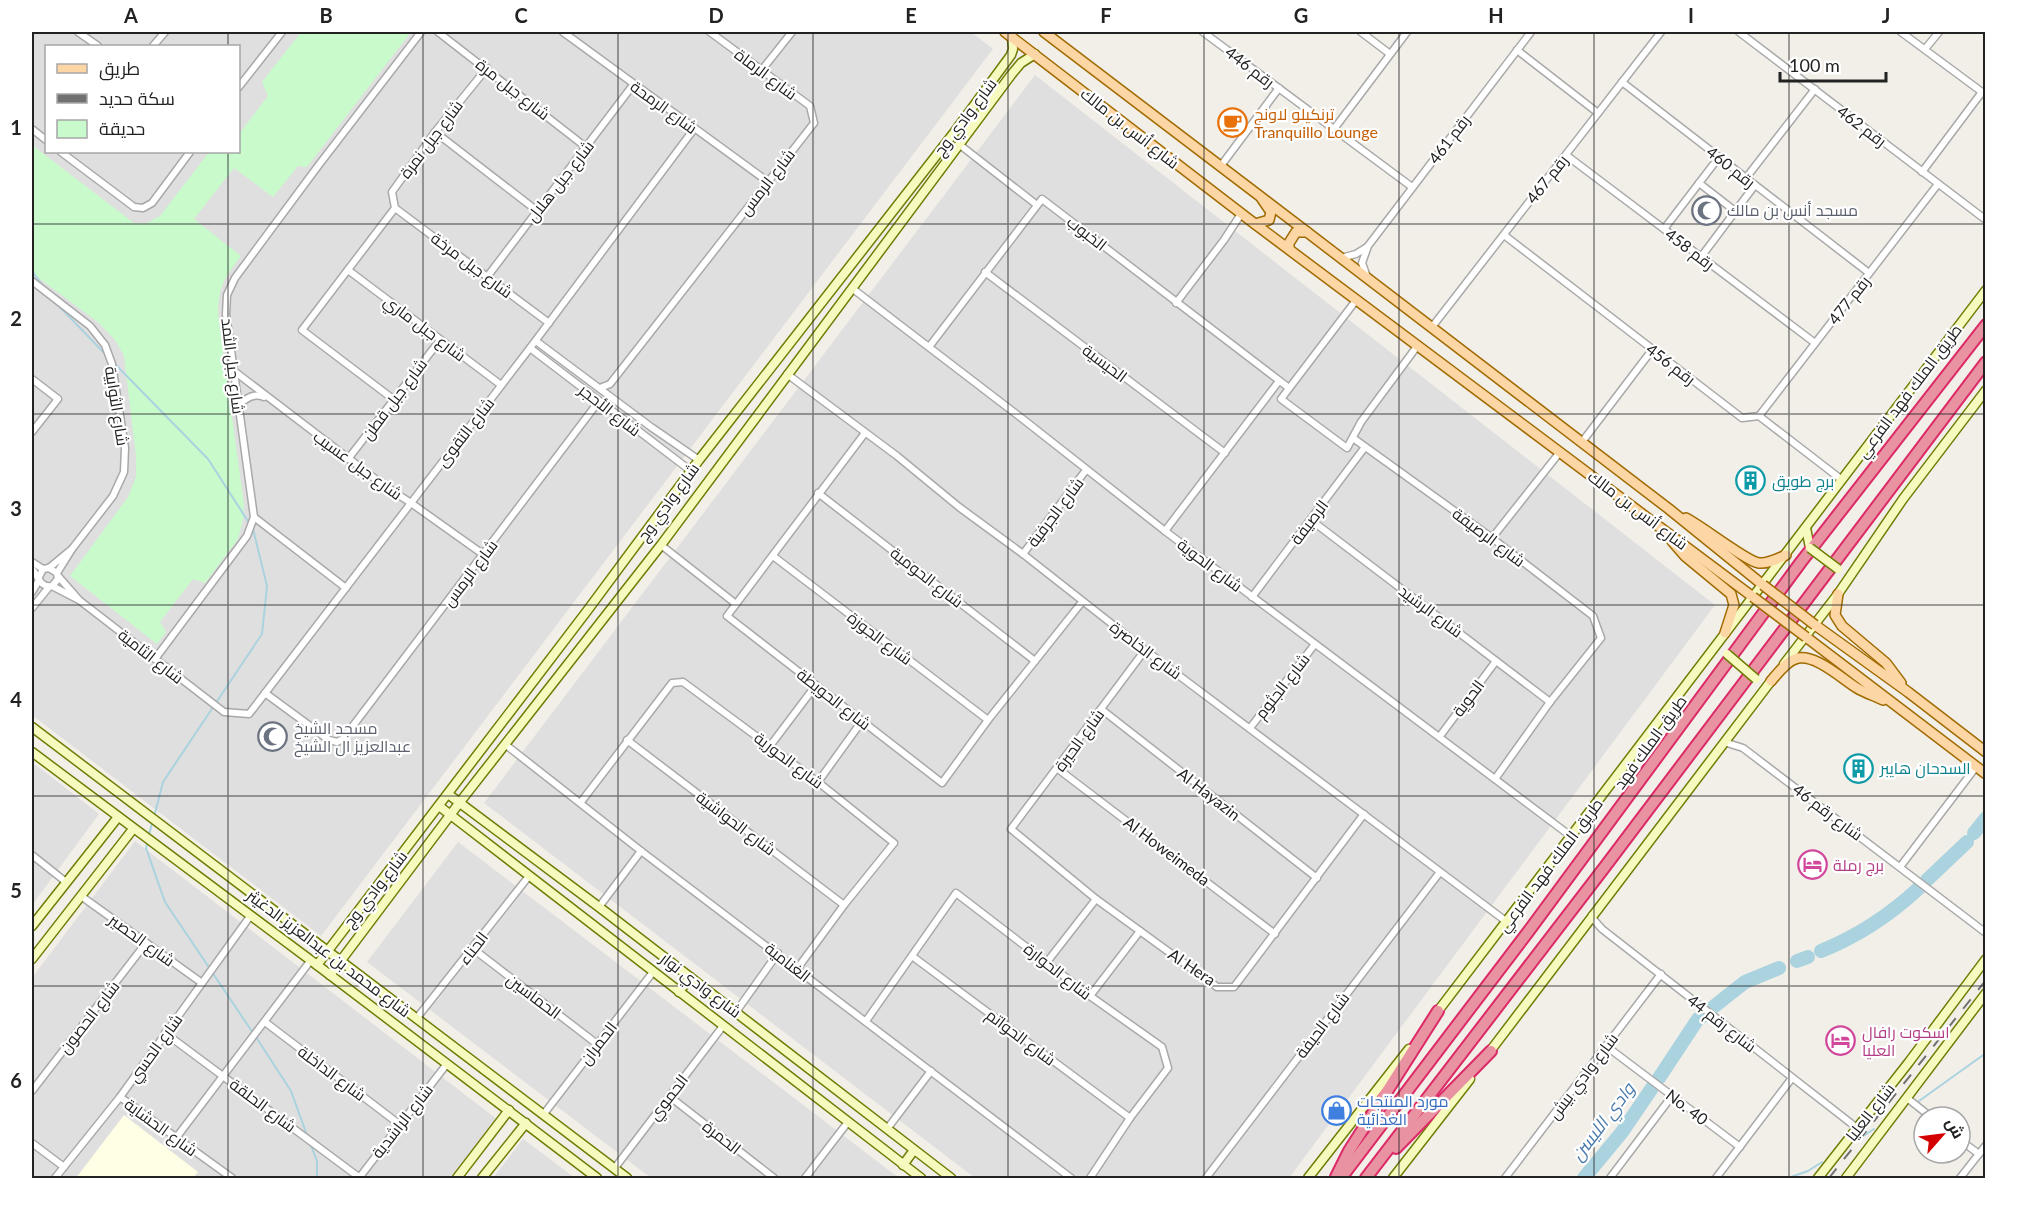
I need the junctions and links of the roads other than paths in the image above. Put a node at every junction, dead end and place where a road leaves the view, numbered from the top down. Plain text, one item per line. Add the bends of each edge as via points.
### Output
1 (78, 32) edge
2 (165, 32) edge
3 (282, 32) edge
4 (421, 32) edge
5 (438, 32) edge
6 (562, 32) edge
7 (710, 32) edge
8 (792, 32) edge
9 (1203, 32) edge
10 (1361, 32) edge
11 (1407, 32) edge
12 (1531, 32) edge
13 (1661, 32) edge
14 (1739, 32) edge
15 (1901, 32) edge
16 (1939, 32) edge
17 (1049, 33) edge
18 (1009, 34) edge
19 (97, 45) edge
20 (154, 45) edge
21 (1517, 50) junction
22 (1925, 50) junction
23 (1035, 54) junction
24 (1390, 54) junction
25 (487, 68) junction
26 (1001, 68) junction
27 (761, 71) junction
28 (1011, 75) junction
29 (1622, 82) junction
30 (240, 85) edge
31 (633, 85) junction
32 (1279, 88) junction
33 (1815, 89) junction
34 (1984, 93) edge
35 (1598, 113) junction
36 (814, 123) joint
37 (32, 129) edge
38 (694, 129) junction
39 (1334, 129) junction
40 (435, 132) junction
41 (45, 139) edge
42 (960, 145) junction
43 (587, 148) junction
44 (62, 153) edge
45 (189, 153) edge
46 (1566, 155) junction
47 (1719, 157) junction
48 (1220, 167) junction
49 (1922, 172) junction
50 (1746, 178) junction
51 (767, 181) junction
52 (1699, 183) junction
53 (1938, 184) junction
54 (1755, 185) junction
55 (1412, 187) junction
56 (1262, 199) junction
57 (1037, 205) junction
58 (395, 208) junction
59 (536, 210) junction
60 (1735, 211) junction
61 (1241, 214) junction
62 (1986, 220) edge
63 (1254, 224) junction
64 (1664, 229) junction
65 (1307, 232) junction
66 (1504, 235) junction
67 (1368, 246) junction
68 (1289, 249) junction
69 (1701, 257) junction
70 (1340, 258) junction
71 (348, 270) junction
72 (985, 272) junction
73 (1869, 273) junction
74 (487, 277) junction
75 (1368, 279) junction
76 (32, 281) edge
77 (853, 289) junction
78 (1986, 290) edge
79 (1357, 299) junction
80 (1176, 303) junction
81 (549, 322) junction
82 (1986, 325) edge
83 (1432, 327) junction
84 (440, 340) junction
85 (536, 340) junction
86 (1815, 343) junction
87 (1418, 345) junction
88 (929, 347) junction
89 (530, 348) junction
90 (1652, 350) junction
91 (1986, 362) edge
92 (234, 371) junction
93 (788, 374) junction
94 (32, 379) edge
95 (1279, 381) junction
96 (610, 384) junction
97 (501, 385) junction
98 (600, 388) junction
99 (1289, 388) junction
100 (1986, 390) edge
101 (267, 397) junction
102 (611, 397) junction
103 (393, 399) junction
104 (599, 401) junction
105 (238, 405) junction
106 (1759, 416) junction
107 (651, 428) junction
108 (32, 432) edge
109 (865, 433) junction
110 (644, 436) junction
111 (1353, 438) junction
112 (1582, 442) junction
113 (1365, 447) junction
114 (1560, 452) junction
115 (1225, 453) junction
116 (348, 459) junction
117 (699, 460) junction
118 (1086, 470) junction
119 (691, 471) junction
120 (1842, 480) junction
121 (818, 493) junction
122 (411, 502) junction
123 (1669, 509) junction
124 (254, 517) junction
125 (1311, 520) junction
126 (1656, 524) junction
127 (1806, 528) junction
128 (1165, 531) junction
129 (1492, 538) junction
130 (661, 546) junction
131 (72, 549) junction
132 (1023, 554) junction
133 (484, 555) junction
134 (1786, 555) junction
135 (772, 556) junction
136 (32, 562) edge
137 (46, 568) junction
138 (1854, 568) junction
139 (32, 569) edge
140 (57, 574) junction
141 (39, 579) junction
142 (1763, 585) junction
143 (51, 587) junction
144 (346, 588) junction
145 (33, 590) edge
146 (1838, 594) junction
147 (1252, 597) junction
148 (1753, 597) junction
149 (79, 600) junction
150 (1082, 602) junction
151 (736, 604) junction
152 (32, 608) edge
153 (1815, 625) junction
154 (1725, 633) junction
155 (1806, 636) junction
156 (1315, 644) junction
157 (1145, 650) junction
158 (155, 659) junction
159 (1035, 661) junction
160 (1496, 661) junction
161 (1702, 662) junction
162 (1771, 681) junction
163 (816, 685) junction
164 (1908, 692) junction
165 (266, 693) junction
166 (1754, 701) junction
167 (1550, 702) junction
168 (1897, 706) junction
169 (1101, 709) junction
170 (224, 712) joint
171 (988, 720) junction
172 (861, 721) junction
173 (32, 727) edge
174 (1250, 728) junction
175 (1440, 736) junction
176 (627, 740) junction
177 (1723, 741) junction
178 (506, 745) junction
179 (770, 746) junction
180 (32, 752) edge
181 (1986, 752) edge
182 (1976, 767) junction
183 (1058, 769) junction
184 (1986, 774) edge
185 (1495, 779) junction
186 (818, 782) junction
187 (448, 794) junction
188 (460, 802) junction
189 (581, 802) junction
190 (439, 806) junction
191 (1364, 814) junction
192 (451, 815) junction
193 (118, 817) junction
194 (133, 829) junction
195 (1011, 830) joint
196 (1572, 837) junction
197 (641, 851) junction
198 (32, 855) edge
199 (1900, 867) junction
200 (1440, 872) junction
201 (529, 876) junction
202 (1317, 878) junction
203 (66, 882) junction
204 (81, 896) junction
205 (1096, 899) junction
206 (844, 905) junction
207 (599, 907) junction
208 (1592, 914) junction
209 (251, 915) junction
210 (1507, 922) junction
211 (32, 926) edge
212 (1140, 931) junction
213 (1986, 933) edge
214 (1275, 934) junction
215 (146, 943) junction
216 (472, 948) junction
217 (327, 951) junction
218 (778, 953) junction
219 (912, 956) junction
220 (32, 958) edge
221 (1986, 959) edge
222 (341, 962) junction
223 (1047, 962) junction
224 (314, 963) junction
225 (797, 969) junction
226 (653, 972) junction
227 (1660, 974) junction
228 (330, 975) junction
229 (690, 977) junction
230 (202, 983) junction
231 (679, 992) junction
232 (1986, 993) edge
233 (1090, 996) junction
234 (1438, 1011) junction
235 (736, 1012) junction
236 (416, 1019) junction
237 (866, 1021) junction
238 (265, 1022) junction
239 (723, 1026) junction
240 (165, 1034) junction
241 (597, 1044) junction
242 (1606, 1046) junction
243 (1491, 1051) junction
244 (446, 1065) junction
245 (931, 1071) junction
246 (224, 1076) junction
247 (1792, 1078) junction
248 (32, 1091) edge
249 (120, 1096) junction
250 (669, 1096) junction
251 (1672, 1096) junction
252 (1907, 1098) junction
253 (1916, 1105) edge
254 (509, 1110) junction
255 (543, 1115) junction
256 (1130, 1118) junction
257 (848, 1122) junction
258 (526, 1123) junction
259 (399, 1124) junction
260 (1857, 1128) junction
261 (887, 1129) junction
262 (176, 1138) junction
263 (32, 1143) edge
264 (1986, 1146) edge
265 (1740, 1147) junction
266 (1972, 1149) edge
267 (914, 1150) junction
268 (1979, 1154) junction
269 (903, 1165) junction
270 (64, 1167) junction
271 (614, 1168) junction
272 (359, 1178) edge
273 (55, 1179) edge
274 (232, 1179) edge
275 (457, 1179) edge
276 (482, 1179) edge
277 (597, 1179) edge
278 (627, 1179) edge
279 (774, 1179) edge
280 (805, 1179) edge
281 (921, 1179) edge
282 (951, 1179) edge
283 (1071, 1179) edge
284 (1089, 1179) edge
285 (1206, 1179) edge
286 (1308, 1179) edge
287 (1335, 1179) edge
288 (1341, 1179) edge
289 (1366, 1179) edge
290 (1393, 1179) edge
291 (1505, 1179) edge
292 (1610, 1179) edge
293 (1716, 1179) edge
294 (1818, 1179) edge
295 (1846, 1179) edge
296 (1960, 1179) edge

1 - 19 street
2 - 20 street
3 - 30 street
4 - 92 street, شارع جبل الثمد via 235,278 227,296 226,314
5 - 25 street, شارع جبل مرة
6 - 31 street, شارع الرمحة
7 - 27 street, شارع الرماة
8 - 27 street
9 - 32 street, رقم 446
10 - 24 street
11 - 24 street
12 - 21 street, رقم 461
13 - 29 street, رقم 467
14 - 33 street, رقم 462
15 - 22 street
16 - 22 street
17 - 48 main road, شارع أنس بن مالك
18 - 23 main road, شارع أنس بن مالك
18 - 26 street, شارع وادي وج via 1012,52
21 - 35 street
21 - 55 street, رقم 461
22 - 34 street
23 - 28 street, شارع وادي وج
23 - 61 main road, شارع أنس بن مالك
24 - 39 street
25 - 40 street, شارع جبل نمرة
25 - 43 street, شارع جبل مرة
26 - 28 street
26 - 117 street, شارع وادي وج
27 - 36 street, شارع الرماة via 810,106
28 - 42 street, شارع وادي وج
29 - 35 street, رقم 467
29 - 47 street, رقم 460
31 - 38 street, شارع الرمحة
31 - 43 street, شارع جبل هلال
32 - 39 street, رقم 446
32 - 48 street
33 - 49 street, رقم 462
33 - 50 street
34 - 49 street
35 - 46 street, رقم 467
36 - 51 street, شارع الرمس
37 - 41 street
38 - 51 street, شارع الرمحة
38 - 81 street, شارع التقوى
39 - 55 street, رقم 446
40 - 58 street, شارع جبل نمرة via 392,192
40 - 59 street
42 - 57 street
42 - 77 street, شارع وادي وج
43 - 59 street, شارع جبل هلال
44 - 45 street via 135,207 143,208 152,203
46 - 64 street, رقم 458
46 - 66 street, رقم 467
47 - 50 street, رقم 460
47 - 52 street
48 - 56 main road, شارع أنس بن مالك
49 - 53 street, رقم 462
50 - 54 street, رقم 460
51 - 96 street, شارع الرمس
52 - 60 street
52 - 64 street
53 - 62 street, رقم 462
53 - 73 street, رقم 477
54 - 60 street
54 - 73 street, رقم 460
55 - 67 street, رقم 461
56 - 63 main road via 1271,212 1269,220
56 - 65 main road, شارع أنس بن مالك
57 - 72 street
57 - 80 street, الخبوب via 1042,199
58 - 71 street, شارع جبل نمرة
58 - 74 street, شارع جبل مرخة
59 - 74 street, شارع جبل هلال
60 - 69 street
61 - 63 main road, شارع أنس بن مالك
61 - 80 street
63 - 68 main road, شارع أنس بن مالك
64 - 69 street, رقم 458
65 - 68 main road via 1296,232 1288,243
65 - 70 main road, شارع أنس بن مالك
66 - 83 street, رقم 467
66 - 90 street, رقم 456
67 - 70 street
67 - 75 street via 1362,262
68 - 79 main road, شارع أنس بن مالك
69 - 86 street, رقم 458
70 - 75 main road, شارع أنس بن مالك
71 - 84 street, شارع جبل ماري
71 - 103 street, شارع جبل نمرة via 302,330
72 - 88 street
72 - 115 street, الحيسية
73 - 86 street, رقم 477
74 - 81 street, شارع جبل مرخة
75 - 83 main road, شارع أنس بن مالك
76 - 131 street, شارع الثوابية via 90,326 105,345 112,364 125,448 123,472 113,496
77 - 88 street, شارع الحوية
77 - 93 street, شارع وادي وج
78 - 120 street, طريق الملك فهد الفرعي
79 - 87 main road, شارع أنس بن مالك
79 - 99 street
80 - 95 street, الخبوب
81 - 85 street, شارع التقوى
82 - 288 highway, طريق الملك فهد via 1794,571
83 - 112 main road, شارع أنس بن مالك
84 - 97 street, شارع جبل ماري
84 - 103 street, شارع جبل قطن
85 - 89 street, شارع التقوى
85 - 98 street, شارع الأحجر
86 - 106 street, رقم 477
87 - 111 street
87 - 114 main road, شارع أنس بن مالك
88 - 118 street, شارع الحوية
89 - 97 street, شارع التقوى
89 - 104 street, شارع الأحجر
90 - 106 street, رقم 456 via 1742,418
90 - 112 street
91 - 289 highway
92 - 101 street, شارع جبل عسيب
92 - 105 street, شارع جبل الثمد
93 - 109 street, شارع الخاصرة
93 - 130 street, شارع وادي وج
94 - 108 street via 58,399
95 - 99 street, الخبوب
95 - 115 street
96 - 98 street
96 - 102 street
97 - 122 street, شارع التقوى
98 - 102 street, شارع الأحجر
99 - 111 street via 1281,399 1347,448
100 - 138 street
101 - 105 street via 247,397
101 - 116 street, شارع جبل عسيب
102 - 107 street, شارع الأحجر
103 - 116 street, شارع جبل قطن
104 - 110 street, شارع الأحجر
104 - 133 street, شارع الرمس
105 - 124 street, شارع جبل الثمد
106 - 120 street, رقم 456
107 - 110 street
107 - 117 street, شارع الأحجر
109 - 121 street
109 - 132 street, شارع الخاصرة
110 - 119 street, شارع الأحجر
111 - 113 street, شارع الرصيفة
112 - 123 main road, شارع أنس بن مالك
113 - 125 street, الرصيفة
113 - 129 street, شارع الرصيفة
114 - 126 main road, شارع أنس بن مالك
114 - 129 street
115 - 128 street
116 - 122 street, شارع جبل عسيب
117 - 119 street, شارع وادي وج
118 - 128 street, شارع الحوية
118 - 132 street, شارع الجرفية
119 - 187 street, شارع وادي وج
120 - 127 street, طريق الملك فهد الفرعي
121 - 135 street
121 - 159 street, شارع الحومية
122 - 133 street, شارع جبل عسيب
122 - 144 street, شارع التقوى
123 - 134 main road via 1752,561 1766,563
123 - 142 main road, شارع أنس بن مالك
124 - 144 street
124 - 158 street via 247,536
125 - 147 street, الرصيفة
125 - 160 street, شارع الرشيد
126 - 148 main road, شارع أنس بن مالك
126 - 154 main road via 1685,556 1731,594 1734,605
127 - 134 street, طريق الملك فهد الفرعي
127 - 138 street, bridge via 1810,548 1838,569
128 - 147 street, شارع الحوية
129 - 167 street, شارع الرصيفة via 1593,616 1601,638
130 - 151 street
130 - 178 street, شارع وادي وج
131 - 137 street
131 - 140 street
132 - 150 street, شارع الخاصرة
133 - 165 street, شارع الرمس via 343,739 329,740
134 - 142 street, طريق الملك فهد الفرعي
135 - 151 street
135 - 171 street, شارع الجوزة
136 - 137 street
137 - 140 street
137 - 141 street
138 - 146 street
139 - 141 street
140 - 143 street via 57,582
140 - 149 street
141 - 143 street
141 - 145 street
142 - 148 street, طريق الملك فهد الفرعي
142 - 153 main road, شارع أنس بن مالك, bridge
143 - 149 street
143 - 152 street
144 - 165 street, شارع التقوى
146 - 153 street
146 - 164 main road via 1835,615 1842,626 1886,663
147 - 156 street, شارع الحوية
148 - 154 street, طريق الملك فهد الفرعي
148 - 155 main road, شارع أنس بن مالك, bridge
149 - 158 street, شارع الثامية
150 - 157 street, شارع الخاصرة
150 - 159 street, شارع الحويطة
151 - 163 street, شارع الحويطة via 727,616
153 - 155 street
153 - 164 main road, شارع أنس بن مالك
154 - 161 street, طريق الملك فهد الفرعي
155 - 162 street
155 - 168 main road, شارع أنس بن مالك
156 - 174 street, شارع الجثوم
156 - 175 street, شارع الحوية
157 - 169 street, شارع الحيرة
157 - 174 street, شارع الخاصرة
158 - 170 street, شارع الثامية
159 - 171 street, شارع الحويطة
160 - 167 street, شارع الرشيد
160 - 175 street, الحوية
161 - 166 street, bridge via 1716,652 1727,654 1756,679
161 - 196 street, طريق الملك فهد الفرعي
162 - 166 street
162 - 168 main road via 1796,658 1809,658 1859,690
163 - 172 street, شارع الحويطة
163 - 179 street
164 - 181 main road
165 - 170 street, شارع التقوى via 249,714
166 - 177 street
167 - 185 street
168 - 182 main road, شارع أنس بن مالك
169 - 183 street, شارع الحيرة
169 - 202 street, Al Hayazin
171 - 172 street, شارع الحويطة via 942,783
172 - 186 street
173 - 217 street, شارع محمد بن عبدالعزيز الدغيثر
174 - 191 street, شارع الخاصرة
175 - 185 street, شارع الحوية
176 - 179 street, شارع الحورية via 672,683 683,682
176 - 189 street, شارع الحورية
176 - 206 street, شارع الحواشية
177 - 199 street, شارع رقم 46 via 1743,748
177 - 208 street
178 - 188 street, شارع وادي وج
178 - 189 street, الغنامية
179 - 186 street, شارع الحورية
180 - 193 street, شارع محمد بن عبدالعزيز الدغيثر
182 - 184 main road, شارع أنس بن مالك
182 - 199 street
183 - 195 street, شارع الحيرة
183 - 214 street, Al Howeimeda
185 - 196 street, شارع الحوية
186 - 206 street, شارع الحورية via 894,843
187 - 188 street, شارع وادي نوار
187 - 190 street, شارع وادي وج
188 - 192 street, شارع وادي وج
188 - 207 street, شارع وادي نوار
189 - 197 street, الغنامية
190 - 192 street, شارع وادي نوار
190 - 217 street, شارع وادي وج
191 - 200 street, شارع الخاصرة
191 - 202 street, Al Hera
192 - 201 street, شارع وادي نوار
192 - 222 street, شارع وادي وج
193 - 194 street, شارع محمد بن عبدالعزيز الدغيثر
193 - 203 street
194 - 204 street
194 - 209 street, شارع محمد بن عبدالعزيز الدغيثر
195 - 205 street, Al Hera
196 - 210 street, طريق الملك فهد الفرعي
197 - 207 street
197 - 218 street, الغنامية
198 - 203 street
199 - 213 street, شارع رقم 46
200 - 210 street, شارع الخاصرة
200 - 285 street, شارع الحيفة
201 - 216 street, الحناء
201 - 226 street, شارع وادي نوار
202 - 214 street, Al Hera
203 - 211 street
204 - 215 street, شارع الحصير
204 - 220 street
205 - 212 street, Al Hera
205 - 223 street
206 - 225 street, شارع الحورية
207 - 229 street, شارع وادي نوار
208 - 227 street, شارع رقم 44 via 1597,925
208 - 243 street
209 - 224 street, شارع محمد بن عبدالعزيز الدغيثر
209 - 230 street, شارع الحسي
210 - 234 street, طريق الملك فهد الفرعي
212 - 214 street, Al Hera via 1217,987 1234,987
212 - 233 street
215 - 230 street, شارع الحصير
215 - 248 street, شارع الحصون
216 - 236 street, الحناء
216 - 241 street, الحماسين
217 - 222 street, شارع محمد بن عبدالعزيز الدغيثر
217 - 224 street, شارع وادي وج
218 - 225 street, الغنامية
218 - 235 street
219 - 223 street, شارع الحوارة via 956,893
219 - 237 street, شارع الحوارة
219 - 256 street, شارع الحواتم
221 - 260 street, شارع العليا
222 - 228 street, شارع وادي وج
222 - 236 street, شارع محمد بن عبدالعزيز الدغيثر
223 - 233 street, شارع الحوارة
224 - 228 street, شارع محمد بن عبدالعزيز الدغيثر
224 - 238 street
225 - 237 street, الغنامية
226 - 231 street, شارع وادي نوار
226 - 241 street, الحمران
227 - 242 street, شارع وادي بيش
227 - 247 street, شارع رقم 44
228 - 244 street, شارع محمد بن عبدالعزيز الدغيثر
229 - 231 street
229 - 235 street, شارع وادي نوار
230 - 240 street, شارع الحسي
231 - 239 street, شارع وادي نوار
232 - 252 street, شارع العليا
233 - 256 street, شارع الحوارة via 1162,1047 1168,1068
234 - 286 street, طريق الملك فهد الفرعي
234 - 287 highway
235 - 261 street, شارع وادي نوار
236 - 255 street, شارع محمد بن عبدالعزيز الدغيثر
237 - 245 street, الغنامية
238 - 246 street
238 - 259 street, شارع الداخلة
239 - 250 street, الحموي
239 - 257 street, شارع وادي نوار
240 - 246 street, شارع الحلقة
240 - 249 street, شارع الحسي
241 - 255 street, الحمران
242 - 251 street, No. 40
242 - 291 street, شارع وادي بيش
243 - 289 highway
243 - 290 street
244 - 254 street, شارع محمد بن عبدالعزيز الدغيثر
244 - 259 street, شارع الراشدية
245 - 261 street
245 - 283 street, الغنامية
246 - 262 street
246 - 272 street, شارع الحلقة
247 - 260 street, شارع رقم 44
247 - 265 street
249 - 262 street, شارع الحشاية
249 - 270 street, شارع الحسي
250 - 271 street, الحموي
250 - 279 street, الحمرة
251 - 265 street, No. 40
251 - 292 street
252 - 253 street
252 - 295 street, شارع العليا
254 - 258 street, شارع محمد بن عبدالعزيز الدغيثر
254 - 275 street
255 - 271 street, شارع محمد بن عبدالعزيز الدغيثر
256 - 284 street, شارع الحوارة
257 - 269 street, شارع وادي نوار
257 - 280 street
258 - 276 street
258 - 277 street, شارع محمد بن عبدالعزيز الدغيثر
259 - 272 street, شارع الراشدية
260 - 294 street, شارع العليا
261 - 267 street, شارع وادي نوار
262 - 274 street, شارع الحشاية
263 - 270 street
264 - 268 street
265 - 293 street
266 - 268 street
267 - 269 street
267 - 282 street, شارع وادي نوار
268 - 296 street
269 - 281 street, شارع وادي نوار
270 - 273 street, شارع الحسي
271 - 278 street, شارع محمد بن عبدالعزيز الدغيثر

